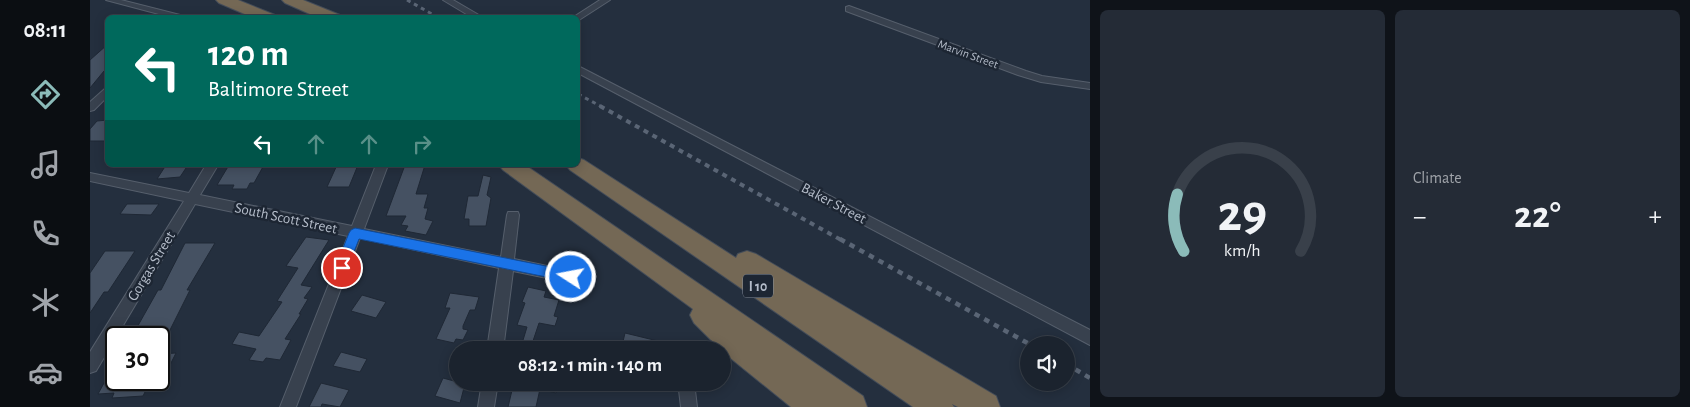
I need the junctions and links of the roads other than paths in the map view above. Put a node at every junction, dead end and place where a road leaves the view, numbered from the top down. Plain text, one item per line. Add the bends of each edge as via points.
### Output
1 (110, 0) edge
2 (224, 0) edge
3 (290, 0) edge
4 (447, 0) edge
5 (606, 0) edge
6 (849, 9) dead end
7 (168, 15) edge
8 (262, 15) edge
9 (327, 15) edge
10 (474, 15) edge
11 (580, 16) edge
12 (580, 70) edge
13 (1090, 86) edge
14 (105, 91) edge
15 (90, 108) edge
16 (211, 167) edge
17 (381, 167) edge
18 (513, 167) edge
19 (580, 167) edge
20 (90, 177) edge
21 (192, 198) junction
22 (513, 215) dead end
23 (355, 233) junction
24 (680, 234) junction
25 (648, 262) junction
26 (507, 265) junction
27 (571, 277) dead end
28 (1090, 338) edge
29 (496, 341) edge
30 (90, 366) edge
31 (489, 391) edge
32 (687, 391) edge
33 (288, 407) edge
34 (486, 407) edge
35 (689, 407) edge
36 (814, 407) edge
37 (852, 407) edge
38 (939, 407) edge
39 (985, 407) edge

1 - 7 street
2 - 8 highway
3 - 9 highway
4 - 10 street
5 - 11 street
6 - 13 street, Marvin Street via 1022,73
12 - 28 street, Baker Street
14 - 15 street
16 - 21 street, Gorgas Street
17 - 23 street
18 - 25 highway
19 - 24 highway, I 10
20 - 21 street, South Scott Street
21 - 23 street, South Scott Street
21 - 30 street, Gorgas Street
22 - 26 street
23 - 26 street, South Scott Street
23 - 33 street
24 - 38 highway, I 10
24 - 39 highway via 742,258
25 - 36 highway via 733,343
25 - 37 highway
26 - 27 street, South Scott Street
26 - 29 street
31 - 34 street
32 - 35 street

